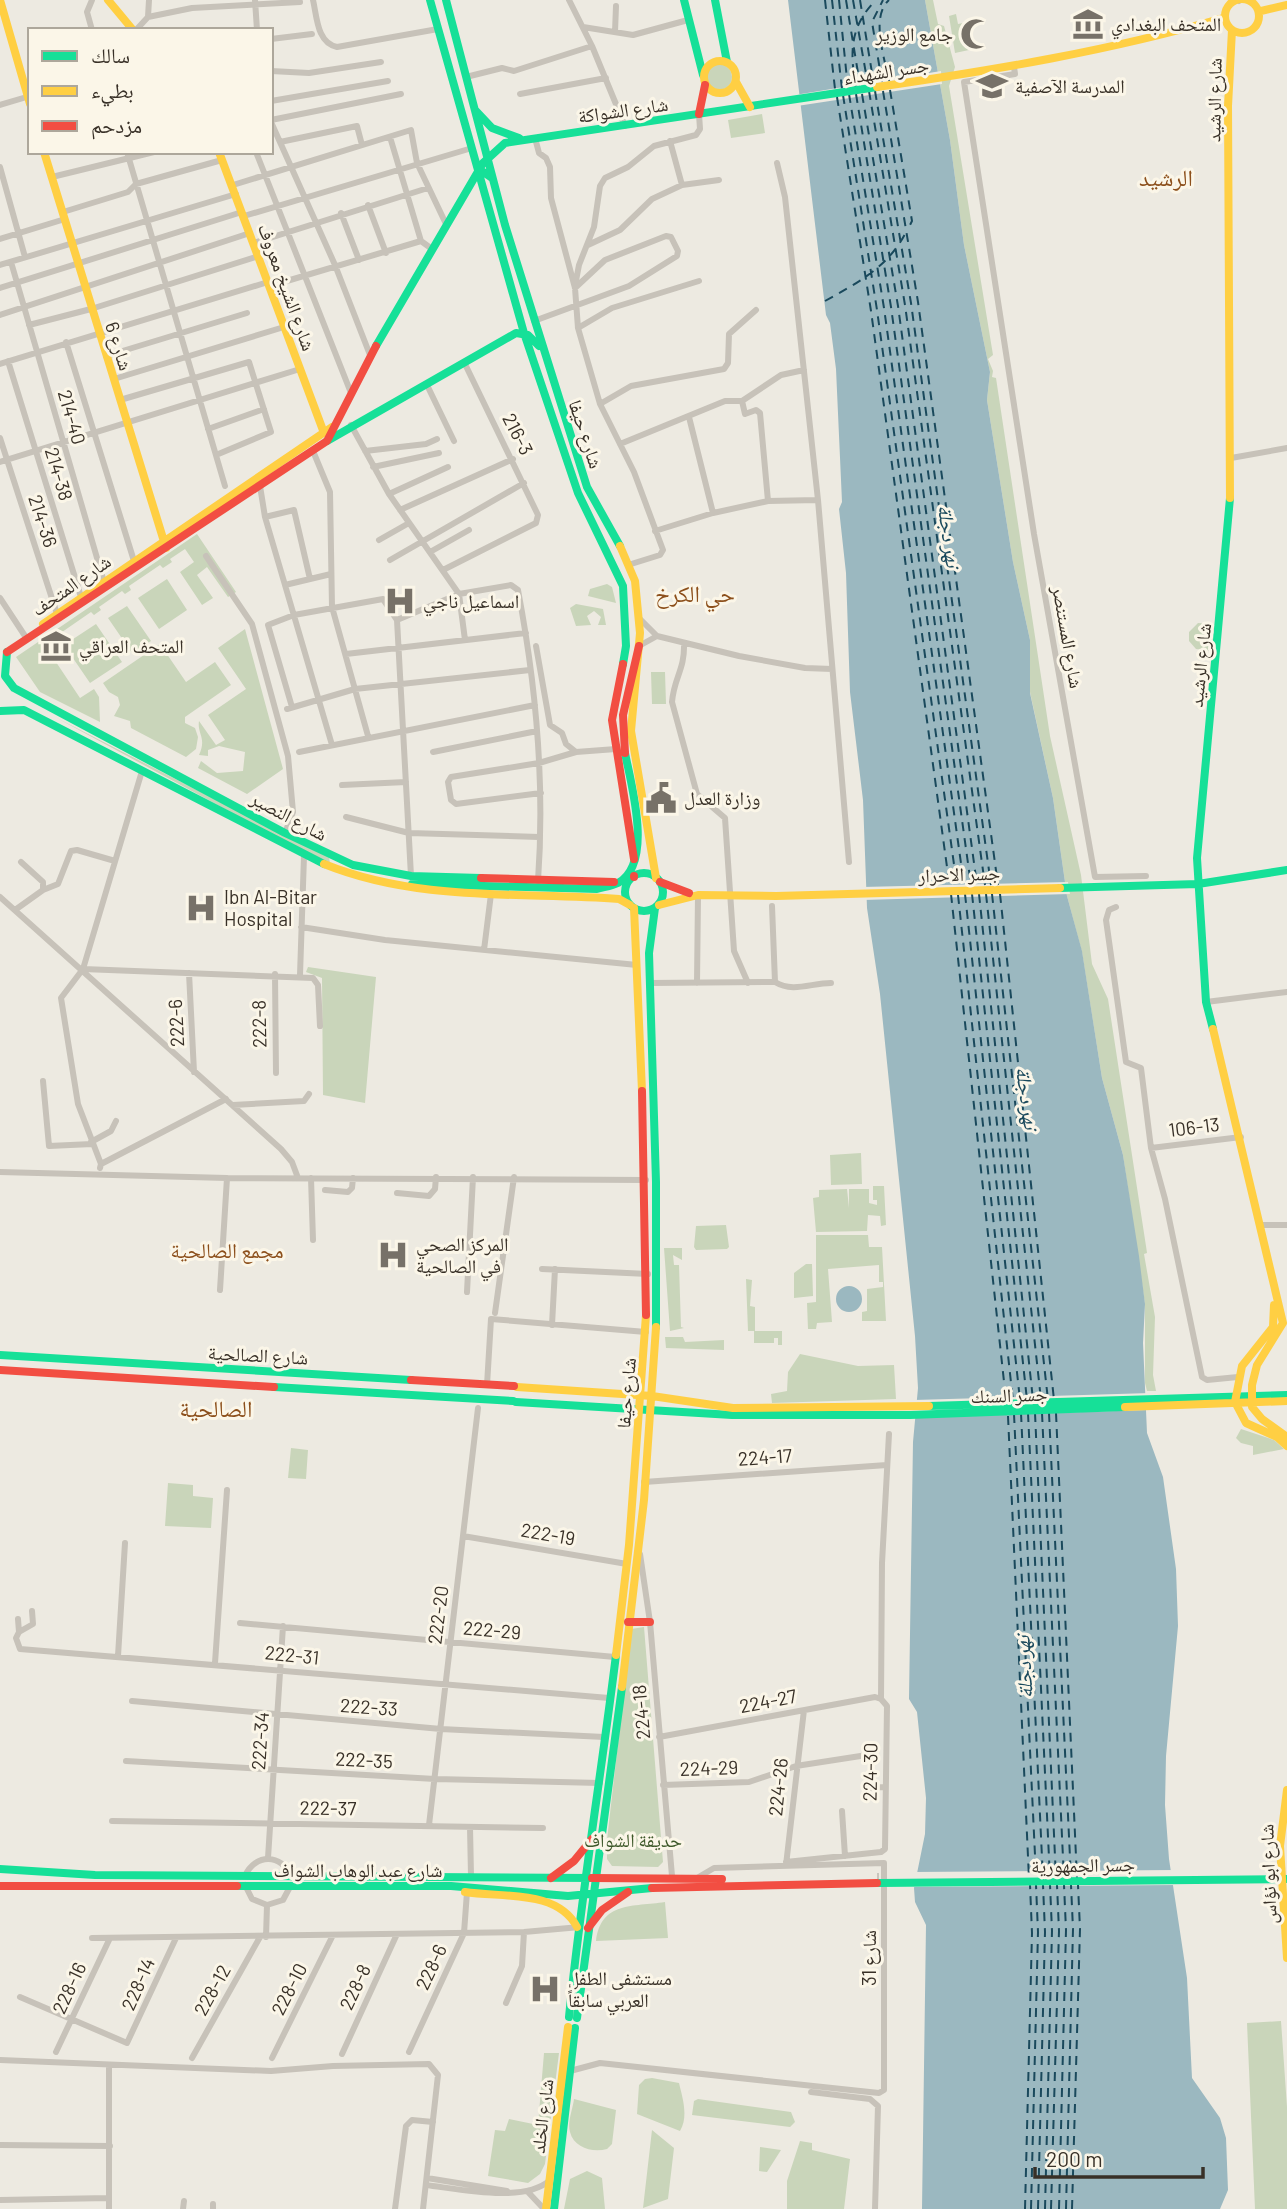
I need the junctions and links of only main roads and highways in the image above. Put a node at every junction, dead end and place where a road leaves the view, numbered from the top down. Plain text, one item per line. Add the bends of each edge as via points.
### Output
1 (109, 0) edge
2 (430, 0) edge
3 (446, 0) edge
4 (684, 0) edge
5 (715, 0) edge
6 (1238, 1) edge
7 (1, 3) edge
8 (1287, 5) edge
9 (1261, 11) junction
10 (1223, 18) junction
11 (132, 28) edge
12 (1232, 30) junction
13 (727, 62) junction
14 (704, 81) junction
15 (736, 82) junction
16 (28, 96) edge
17 (768, 105) joint
18 (750, 107) junction
19 (475, 110) junction
20 (699, 114) junction
21 (532, 138) junction
22 (473, 151) junction
23 (45, 154) edge
24 (487, 154) junction
25 (221, 156) edge
26 (479, 169) junction
27 (492, 178) junction
28 (529, 307) junction
29 (521, 320) junction
30 (524, 334) junction
31 (503, 341) junction
32 (543, 350) junction
33 (334, 426) junction
34 (350, 426) junction
35 (326, 437) junction
36 (165, 545) junction
37 (639, 646) junction
38 (3, 654) edge
39 (38, 701) junction
40 (0, 711) edge
41 (30, 713) junction
42 (647, 828) junction
43 (629, 832) junction
44 (634, 859) dead end
45 (1287, 870) edge
46 (658, 880) junction
47 (614, 881) dead end
48 (389, 883) junction
49 (1198, 884) junction
50 (698, 895) junction
51 (632, 906) junction
52 (657, 906) junction
53 (1274, 1295) junction
54 (1286, 1323) edge
55 (1273, 1335) junction
56 (0, 1355) edge
57 (129, 1363) junction
58 (0, 1370) edge
59 (308, 1373) junction
60 (129, 1378) junction
61 (306, 1390) junction
62 (641, 1395) junction
63 (1287, 1395) edge
64 (652, 1396) junction
65 (1287, 1401) edge
66 (640, 1409) junction
67 (650, 1410) junction
68 (732, 1412) junction
69 (1287, 1427) edge
70 (1272, 1431) junction
71 (1287, 1437) edge
72 (1287, 1446) edge
73 (628, 1622) junction
74 (650, 1622) road end
75 (1287, 1790) edge
76 (1285, 1805) edge
77 (592, 1839) junction
78 (0, 1871) edge
79 (1287, 1876) edge
80 (595, 1878) junction
81 (584, 1879) junction
82 (245, 1880) junction
83 (549, 1880) junction
84 (291, 1881) junction
85 (714, 1882) junction
86 (0, 1886) edge
87 (450, 1886) junction
88 (631, 1890) junction
89 (593, 1895) junction
90 (581, 1896) junction
91 (577, 1927) junction
92 (588, 1928) junction
93 (1287, 1958) edge
94 (559, 2141) junction
95 (545, 2209) edge
96 (554, 2209) edge

1 - 11 main road
2 - 22 main road, شارع حيفا
3 - 19 main road, شارع حيفا
4 - 14 main road
5 - 13 main road
6 - 9 main road via 1254,3
6 - 10 main road via 1227,8
7 - 16 main road
8 - 9 main road
9 - 12 main road via 1254,27
10 - 12 main road
10 - 17 main road, جسر الشهداء via 1154,38 1011,67
12 - 49 main road, شارع الرشيد via 1228,106 1231,458 1226,559 1197,838
13 - 14 main road via 711,63
13 - 15 main road via 735,70
14 - 15 main road via 722,93
14 - 20 main road
15 - 18 main road
17 - 18 main road, شارع الشواكة
18 - 20 main road, شارع الشواكة
19 - 21 main road via 503,134
19 - 24 main road, شارع حيفا
20 - 21 main road, شارع الشواكة
21 - 24 main road, شارع الشواكة
22 - 24 main road, شارع الشواكة via 480,157
22 - 26 main road, شارع حيفا
23 - 36 main road, شارع 6
24 - 26 main road, شارع المتحف
24 - 27 main road, شارع حيفا
25 - 35 main road, شارع الشيخ معروف
26 - 27 main road
26 - 29 main road, شارع حيفا
26 - 33 main road, شارع المتحف
27 - 28 main road, شارع حيفا
28 - 29 main road
28 - 32 main road, شارع حيفا
29 - 30 main road, شارع حيفا
29 - 31 main road
30 - 31 main road, شارع المتحف
30 - 32 main road
30 - 43 main road, شارع حيفا via 578,493 623,586 626,646 612,720
31 - 34 main road, شارع المتحف
32 - 37 main road, شارع حيفا via 587,488 628,565 639,601
33 - 34 main road
33 - 35 main road, شارع المتحف
34 - 35 main road, شارع المتحف
35 - 36 main road, شارع المتحف
35 - 36 main road, شارع المتحف via 313,451
36 - 38 main road, شارع المتحف
36 - 38 main road, شارع المتحف via 134,561
37 - 42 main road, شارع حيفا via 631,731
37 - 48 main road via 622,733 640,851 626,878 613,887 597,889
38 - 39 main road, شارع النصیر via 7,680
39 - 41 main road
39 - 47 main road, شارع النصیر via 347,863 411,876
40 - 41 main road, شارع النصیر via 16,708
41 - 48 main road, شارع النصیر via 304,856 350,876
42 - 43 main road via 638,836
42 - 46 main road, شارع حيفا
43 - 44 main road, شارع حيفا
45 - 49 main road, جسر الاحرار
46 - 50 main road via 673,890
46 - 51 main road via 645,874 634,876 625,887
46 - 52 main road via 663,894
48 - 51 main road, شارع النصیر via 431,892 619,899
49 - 50 main road, جسر الاحرار
49 - 53 main road, شارع الرشيد via 1206,1002 1241,1137
50 - 52 main road
51 - 52 main road via 645,911
51 - 62 main road, شارع حيفا via 649,1274
52 - 64 main road, شارع حيفا via 650,920 658,1274
53 - 54 main road, شارع الرشيد
53 - 55 main road, شارع الرشيد
54 - 55 main road, شارع الرشيد
55 - 70 main road, شارع الرشيد via 1258,1362 1251,1389 1255,1412
55 - 70 main road, شارع الرشيد via 1245,1359 1236,1401 1242,1419
56 - 57 main road, شارع الصالحية
57 - 59 main road, شارع الصالحية
57 - 60 main road
58 - 60 main road, شارع الصالحية
59 - 61 main road
59 - 62 main road, شارع الصالحية
60 - 61 main road, شارع الصالحية
61 - 66 main road, شارع الصالحية
62 - 64 main road, شارع الصالحية
62 - 66 main road, شارع حيفا
63 - 68 main road, جسر السنك
64 - 67 main road, شارع حيفا
64 - 68 main road, شارع الصالحية
65 - 68 main road, جسر السنك via 910,1415
66 - 67 main road, شارع الصالحية
66 - 77 main road, شارع حيفا via 627,1564
67 - 68 main road, شارع الصالحية
67 - 73 main road, شارع حيفا
69 - 70 main road
70 - 71 main road, شارع الرشيد
70 - 72 main road, شارع الرشيد
73 - 74 main road
73 - 80 main road, شارع حيفا
75 - 76 main road, شارع ابو نؤاس
76 - 93 main road, شارع ابو نؤاس
77 - 81 main road, شارع حيفا
77 - 83 main road via 574,1861
78 - 82 main road, شارع عبد الوهاب الشواف
79 - 85 main road, جسر الجمهورية
80 - 81 main road, شارع عبد الوهاب الشواف
80 - 85 main road, شارع عبد الوهاب الشواف via 672,1876
80 - 89 main road
81 - 83 main road, شارع عبد الوهاب الشواف
81 - 90 main road
82 - 84 main road, شارع عبد الوهاب الشواف
82 - 86 main road, شارع عبد الوهاب الشواف
83 - 84 main road, شارع عبد الوهاب الشواف via 471,1875
84 - 87 main road, شارع عبد الوهاب الشواف
85 - 88 main road, شارع عبد الوهاب الشواف
87 - 90 main road, شارع عبد الوهاب الشواف
87 - 91 main road via 555,1903 571,1914
88 - 89 main road, شارع عبد الوهاب الشواف
88 - 92 main road via 601,1911
89 - 90 main road, شارع عبد الوهاب الشواف
89 - 92 main road
90 - 91 main road
91 - 92 main road via 573,2017
94 - 94 main road, شارع الخلد via 570,2071 572,2028
94 - 95 main road, شارع الخلد
94 - 96 main road, شارع الخلد

